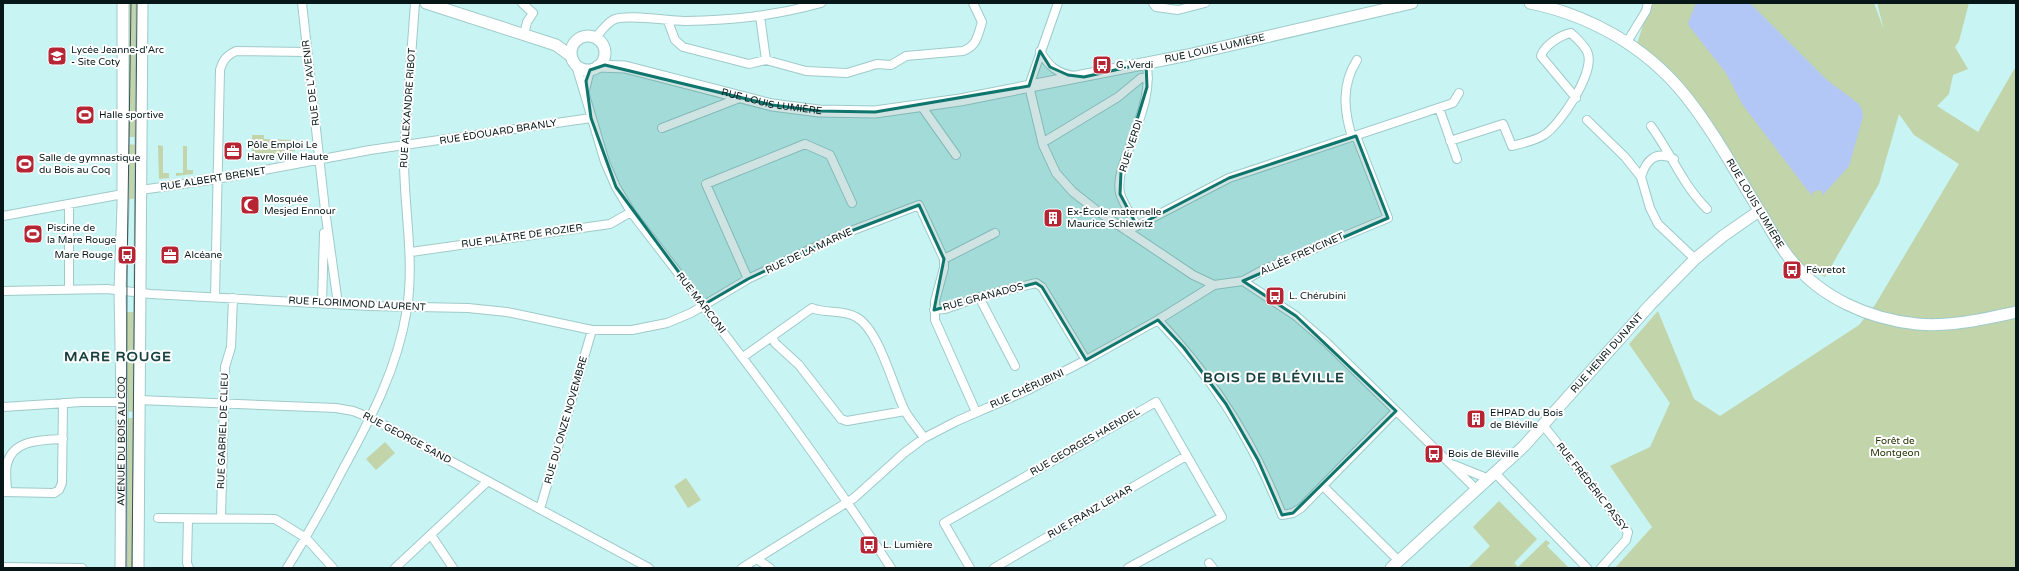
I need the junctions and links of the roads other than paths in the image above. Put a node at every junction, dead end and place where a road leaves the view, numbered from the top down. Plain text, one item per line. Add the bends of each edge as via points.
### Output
1 (123, 3) edge
2 (142, 3) edge
3 (302, 3) edge
4 (415, 3) edge
5 (426, 3) edge
6 (522, 3) edge
7 (821, 3) edge
8 (973, 3) edge
9 (1058, 3) edge
10 (1153, 3) edge
11 (1206, 3) edge
12 (1412, 3) edge
13 (1530, 3) edge
14 (1648, 3) edge
15 (760, 16) junction
16 (668, 21) junction
17 (524, 35) junction
18 (595, 38) junction
19 (1627, 42) junction
20 (574, 43) junction
21 (556, 45) junction
22 (307, 52) junction
23 (604, 52) junction
24 (1040, 52) junction
25 (766, 60) junction
26 (1357, 60) dead end
27 (574, 61) junction
28 (1146, 63) junction
29 (625, 67) junction
30 (594, 68) junction
31 (1084, 77) junction
32 (1148, 78) junction
33 (1029, 86) junction
34 (584, 90) junction
35 (1459, 93) dead end
36 (742, 97) junction
37 (1576, 98) junction
38 (922, 107) junction
39 (1439, 108) junction
40 (591, 118) junction
41 (1587, 120) dead end
42 (1651, 126) dead end
43 (662, 128) dead end
44 (1354, 137) junction
45 (1047, 140) dead end
46 (1450, 141) junction
47 (404, 147) junction
48 (956, 155) dead end
49 (1457, 159) dead end
50 (1674, 159) junction
51 (320, 160) junction
52 (1641, 177) junction
53 (217, 179) junction
54 (140, 190) junction
55 (123, 194) junction
56 (852, 203) dead end
57 (69, 204) junction
58 (1707, 209) dead end
59 (325, 210) junction
60 (1759, 211) junction
61 (632, 212) junction
62 (3, 216) edge
63 (1137, 226) junction
64 (1127, 231) junction
65 (996, 233) dead end
66 (411, 252) junction
67 (944, 259) junction
68 (1695, 259) junction
69 (748, 279) junction
70 (1243, 281) junction
71 (1214, 285) junction
72 (69, 289) junction
73 (120, 290) junction
74 (3, 291) edge
75 (140, 292) junction
76 (215, 297) junction
77 (979, 297) junction
78 (233, 298) junction
79 (322, 303) junction
80 (338, 304) junction
81 (703, 305) junction
82 (407, 308) junction
83 (934, 310) junction
84 (2016, 312) edge
85 (1158, 320) junction
86 (592, 330) junction
87 (772, 337) junction
88 (743, 357) junction
89 (1086, 360) junction
90 (1015, 366) dead end
91 (139, 400) junction
92 (122, 402) junction
93 (63, 403) junction
94 (224, 403) junction
95 (3, 407) edge
96 (905, 411) junction
97 (1396, 411) junction
98 (976, 412) junction
99 (371, 418) junction
100 (1543, 424) junction
101 (924, 438) junction
102 (63, 439) junction
103 (1186, 456) junction
104 (1450, 463) junction
105 (1492, 477) junction
106 (488, 481) junction
107 (1323, 486) junction
108 (1477, 490) junction
109 (5, 492) edge
110 (847, 502) junction
111 (540, 509) junction
112 (221, 517) junction
113 (158, 518) dead end
114 (188, 519) junction
115 (431, 535) junction
116 (306, 538) junction
117 (757, 559) junction
118 (1395, 564) edge
119 (3, 567) edge
120 (82, 568) edge
121 (121, 568) edge
122 (138, 568) edge
123 (189, 568) edge
124 (287, 568) edge
125 (333, 568) edge
126 (395, 568) edge
127 (453, 568) edge
128 (649, 568) edge
129 (742, 568) edge
130 (770, 568) edge
131 (891, 568) edge
132 (970, 568) edge
133 (994, 568) edge
134 (1128, 568) edge
135 (1587, 568) edge
136 (1601, 568) edge

1 - 55 main road, AVENUE DU BOIS AU COQ
2 - 54 main road, AVENUE DU BOIS AU COQ
3 - 22 street, RUE DE L'AVENIR
4 - 47 street, RUE ALEXANDRE RIBOT
5 - 17 main road
6 - 17 street via 534,13 527,22
7 - 15 street via 786,13
8 - 25 street via 982,22 977,42 970,49 963,51 906,56 891,65 877,64 846,73 806,71
9 - 24 street
10 - 11 street via 1156,7 1178,10
12 - 28 main road, RUE LOUIS LUMIÈRE
13 - 19 main road, RUE LOUIS LUMIÈRE via 1592,22
14 - 19 street via 1646,11
15 - 16 street via 730,20
15 - 25 street
16 - 18 street via 632,18 614,20
16 - 25 street via 675,40 683,47 749,64
17 - 21 main road
18 - 20 main road via 583,37
18 - 23 main road via 602,44
19 - 60 main road, RUE LOUIS LUMIÈRE via 1656,65 1683,94 1706,125
20 - 21 main road
20 - 27 main road
21 - 27 main road
22 - 51 street, RUE DE L'AVENIR
22 - 53 street via 236,51 224,59 220,70
23 - 29 main road, RUE LOUIS LUMIÈRE
23 - 30 main road via 603,60
24 - 31 street via 1050,67 1068,75
24 - 33 street
26 - 44 street via 1348,78 1345,103 1347,121
27 - 30 main road via 585,70
27 - 34 street, RUE MARCONI
28 - 31 main road, RUE LOUIS LUMIÈRE
28 - 32 street, RUE VERDI
29 - 30 main road, RUE LOUIS LUMIÈRE
29 - 36 main road, RUE LOUIS LUMIÈRE
30 - 34 street
31 - 33 main road, RUE LOUIS LUMIÈRE
32 - 45 street via 1141,78 1118,97
32 - 63 street, RUE VERDI via 1139,122 1121,172 1120,194
33 - 38 main road, RUE LOUIS LUMIÈRE
33 - 64 street via 1043,145 1056,173 1073,192
34 - 40 street, RUE MARCONI
35 - 39 street via 1454,103
36 - 38 main road, RUE LOUIS LUMIÈRE via 772,105 833,112 875,112
36 - 43 street
37 - 37 street via 1590,61 1588,52 1571,32 1543,50 1542,56
37 - 46 street via 1544,135 1524,142 1512,146 1503,124
38 - 48 street
39 - 44 street
39 - 46 street
40 - 47 street, RUE ÉDOUARD BRANLY
40 - 61 street, RUE MARCONI via 605,162 616,187
41 - 52 street via 1625,157
42 - 50 street
44 - 63 street via 1229,178
44 - 70 street, ALLÉE FREYCINET via 1388,218 1263,270
46 - 49 street
47 - 51 street, RUE ALBERT BRENET via 370,150
47 - 66 street, RUE ALEXANDRE RIBOT via 403,173
50 - 52 street via 1660,155 1654,158 1645,164
50 - 58 street via 1684,182
51 - 53 street, RUE ALBERT BRENET
51 - 59 street, RUE DE L'AVENIR
52 - 68 street via 1650,208 1658,224
53 - 54 street, RUE ALBERT BRENET
53 - 76 street
54 - 75 main road, AVENUE DU BOIS AU COQ
55 - 57 street
55 - 73 main road, AVENUE DU BOIS AU COQ
56 - 69 street via 830,155 804,144 706,184
57 - 62 street
57 - 72 street
59 - 79 street, RUE DE L'AVENIR
59 - 80 street, RUE DE L'AVENIR
60 - 68 main road, RUE HENRI DUNANT
60 - 84 main road, RUE LOUIS LUMIÈRE via 1791,261 1816,284 1860,311 1917,324 1944,324
61 - 66 street, RUE PILÂTRE DE ROZIER via 610,224
61 - 81 street, RUE MARCONI
63 - 64 street
64 - 71 street via 1193,275
65 - 67 street
66 - 82 street, RUE ALEXANDRE RIBOT
67 - 69 street, RUE DE LA MARNE via 919,205 838,236
67 - 83 street
68 - 100 main road, RUE HENRI DUNANT
69 - 81 street, RUE DE LA MARNE
70 - 71 street, ALLÉE FREYCINET
70 - 97 street via 1296,316
71 - 85 street, RUE CHÉRUBINI
72 - 73 street, RUE FLORIMOND LAURENT
72 - 74 street, RUE FLORIMOND LAURENT
73 - 75 street, RUE FLORIMOND LAURENT
73 - 92 main road, AVENUE DU BOIS AU COQ
75 - 76 street, RUE FLORIMOND LAURENT
75 - 91 main road, AVENUE DU BOIS AU COQ
76 - 78 street, RUE FLORIMOND LAURENT
77 - 83 street, RUE GRANADOS via 945,309
77 - 89 street, RUE GRANADOS via 1036,283 1042,287
77 - 90 street
78 - 79 street, RUE FLORIMOND LAURENT
78 - 94 street, RUE GABRIEL DE CLIEU via 232,343 225,367
79 - 80 street, RUE FLORIMOND LAURENT
80 - 82 street, RUE FLORIMOND LAURENT
81 - 86 street, RUE FLORIMOND LAURENT via 691,314 666,323 632,330
81 - 88 street, RUE MARCONI
82 - 86 street, RUE FLORIMOND LAURENT via 468,308 507,312
82 - 99 street, RUE ALEXANDRE RIBOT via 394,366
83 - 98 street via 935,320
85 - 89 street, RUE CHÉRUBINI
85 - 107 street via 1184,348 1226,404 1258,460 1282,515 1301,508
86 - 111 street, RUE DU ONZE NOVEMBRE
87 - 88 street
87 - 96 street via 775,343 799,365 841,419 847,421
87 - 96 street via 812,308 849,313 858,318 866,325 882,354
88 - 110 street, RUE MARCONI
89 - 98 street, RUE CHÉRUBINI via 1026,391
91 - 94 street, RUE GEORGE SAND
91 - 122 main road, AVENUE DU BOIS AU COQ
92 - 93 street
92 - 121 main road, AVENUE DU BOIS AU COQ
93 - 95 street
93 - 102 street
94 - 99 street, RUE GEORGE SAND via 336,408 354,411
94 - 112 street, RUE GABRIEL DE CLIEU
96 - 101 street
97 - 104 street
97 - 107 street
98 - 101 street, RUE CHÉRUBINI
99 - 106 street, RUE GEORGE SAND
99 - 116 street, RUE ALEXANDRE RIBOT
100 - 105 main road, RUE HENRI DUNANT
100 - 136 street, RUE FRÉDÉRIC PASSY via 1628,532 1626,540
101 - 110 street, RUE CHÉRUBINI
102 - 109 street via 27,442 14,451 7,464
102 - 109 street via 62,483 59,490 54,493
103 - 132 street, RUE GEORGES HAENDEL via 1156,402 944,523
103 - 133 street, RUE FRANZ LEHAR
103 - 134 street, RUE GEORGES HAENDEL via 1222,517
104 - 105 street via 1484,477
104 - 108 street
105 - 108 main road, RUE HENRI DUNANT
105 - 135 street
106 - 111 street, RUE GEORGE SAND
106 - 115 street
107 - 118 street
108 - 118 main road, RUE HENRI DUNANT
110 - 117 street, RUE CHÉRUBINI
110 - 131 street, RUE MARCONI
111 - 128 street, RUE GEORGE SAND
112 - 114 street
112 - 116 street via 275,519
113 - 114 street
114 - 123 street
115 - 126 street
115 - 127 street
116 - 124 street, RUE ALEXANDRE RIBOT
116 - 125 street
117 - 129 street, RUE CHÉRUBINI
117 - 130 street
119 - 120 street

